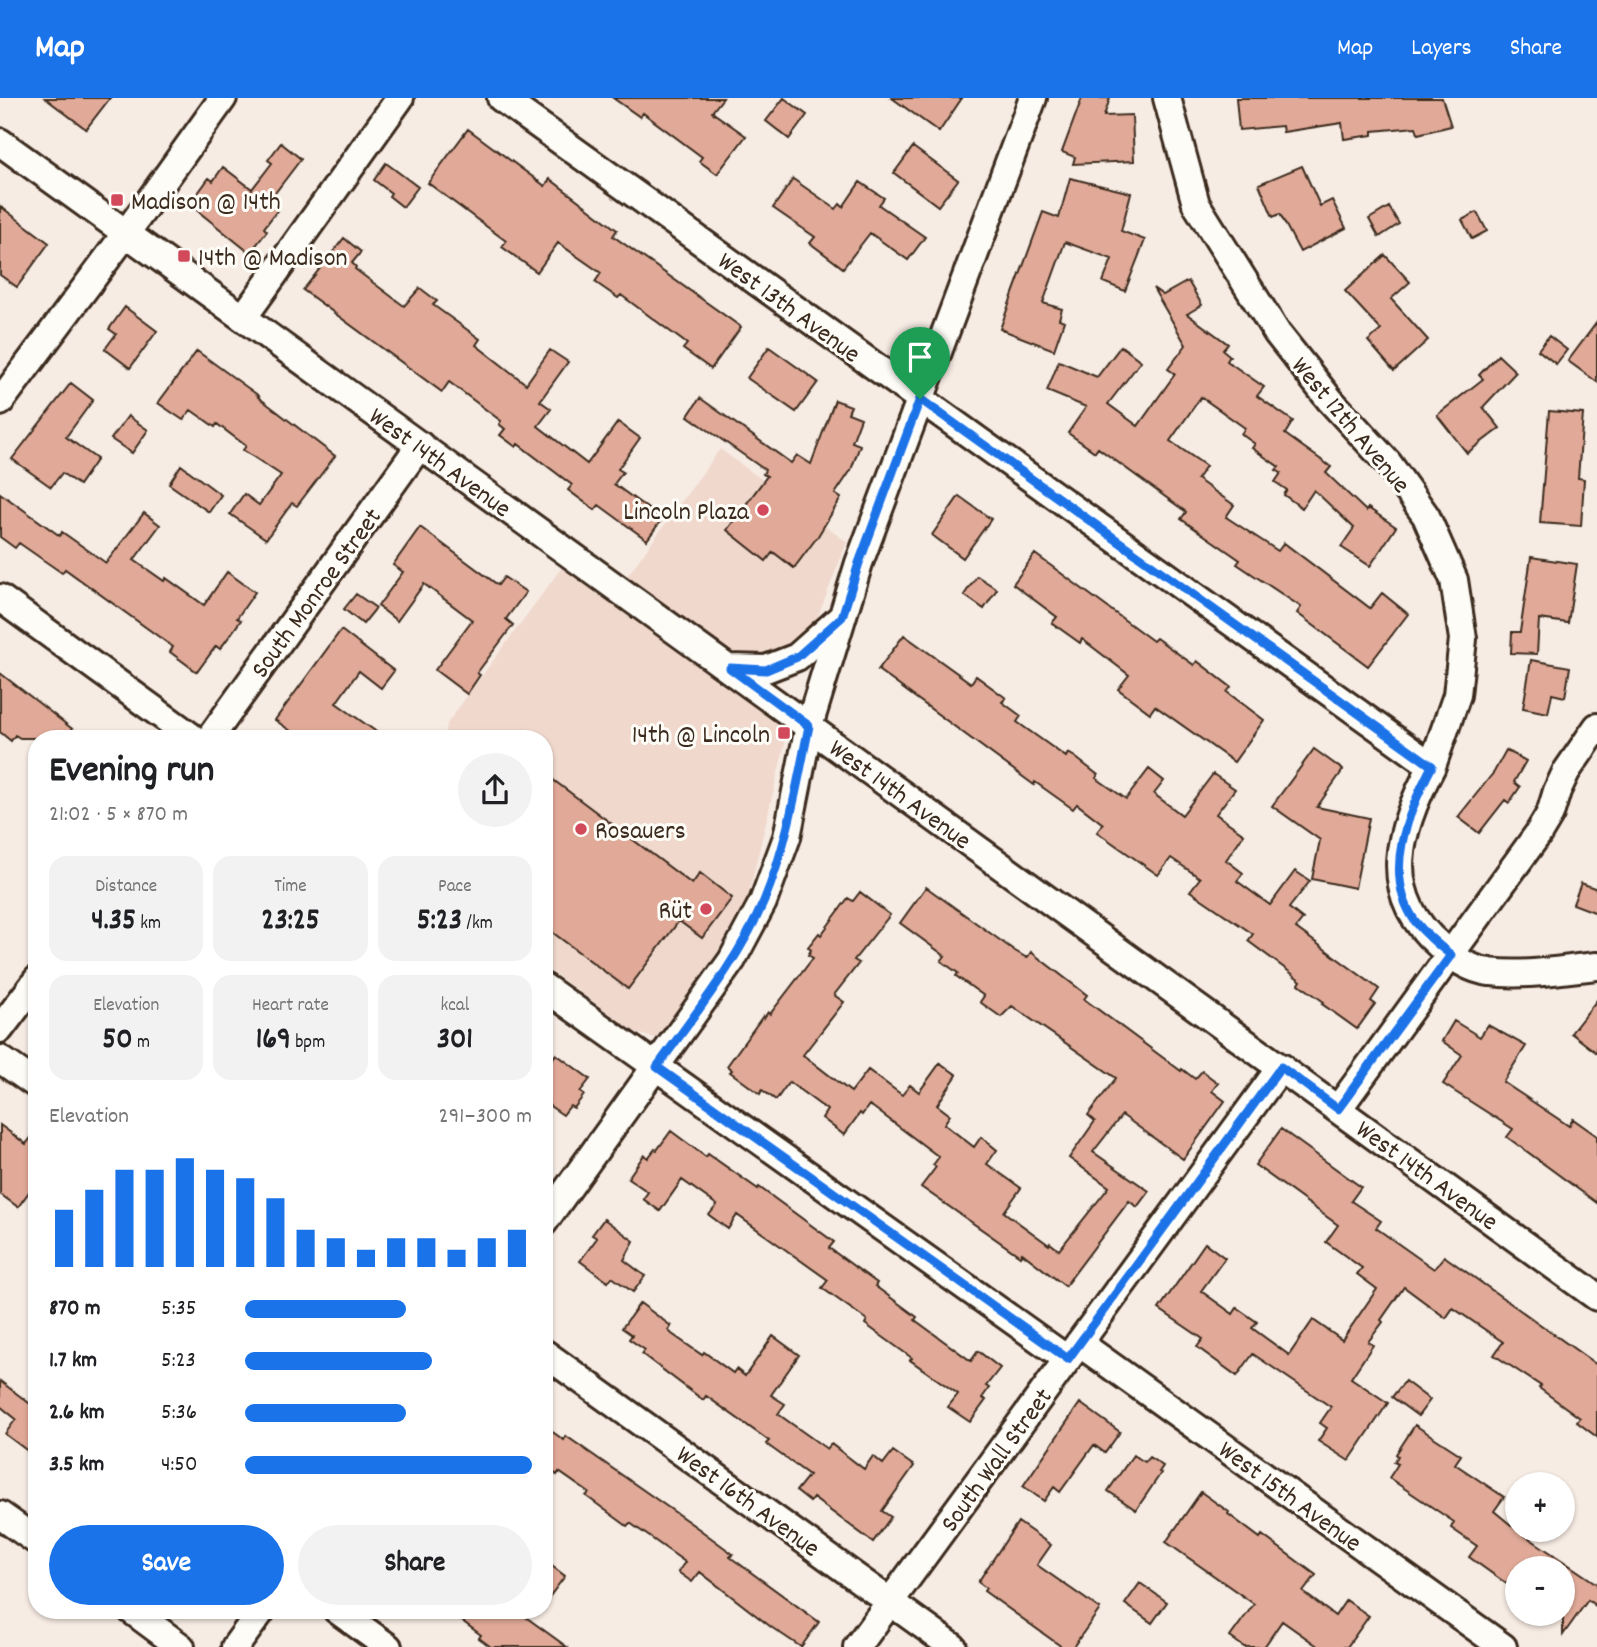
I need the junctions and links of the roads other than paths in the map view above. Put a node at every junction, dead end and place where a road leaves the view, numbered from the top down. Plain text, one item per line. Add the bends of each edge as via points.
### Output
1 (223, 98) edge
2 (400, 98) edge
3 (501, 98) edge
4 (1033, 98) edge
5 (1167, 98) edge
6 (0, 142) edge
7 (127, 232) junction
8 (243, 318) junction
9 (920, 399) junction
10 (0, 402) edge
11 (420, 445) junction
12 (0, 598) edge
13 (842, 617) junction
14 (730, 668) junction
15 (809, 726) junction
16 (1597, 727) edge
17 (181, 730) edge
18 (216, 730) edge
19 (1432, 766) junction
20 (1451, 955) junction
21 (1597, 966) edge
22 (28, 992) edge
23 (553, 993) edge
24 (0, 1029) edge
25 (0, 1059) edge
26 (657, 1067) junction
27 (1281, 1067) junction
28 (28, 1079) edge
29 (1338, 1109) junction
30 (553, 1210) edge
31 (1597, 1297) edge
32 (1073, 1351) junction
33 (553, 1359) edge
34 (0, 1514) edge
35 (28, 1534) edge
36 (890, 1601) junction
37 (143, 1619) edge
38 (255, 1619) edge
39 (349, 1619) edge
40 (181, 1647) edge
41 (235, 1647) edge
42 (388, 1647) edge
43 (857, 1647) edge
44 (953, 1647) edge
45 (1503, 1647) edge

1 - 7 street
2 - 8 street
3 - 9 street, West 13th Avenue
4 - 9 street
5 - 19 street, West 12th Avenue via 1195,204 1278,334 1388,463 1426,516 1454,580 1463,639 1457,695
6 - 7 street, West 14th Avenue
7 - 8 street, West 14th Avenue
7 - 10 street
8 - 11 street, West 14th Avenue
9 - 13 street
9 - 19 street, West 13th Avenue
11 - 14 street, West 14th Avenue
11 - 18 street, South Monroe Street
12 - 17 street
13 - 14 street via 797,657 766,670
13 - 15 street
14 - 15 street, West 14th Avenue
15 - 26 street via 786,836 763,902 732,960
15 - 27 street, West 14th Avenue
16 - 20 street via 1566,772 1538,834
19 - 20 street via 1405,831 1399,861 1403,891 1414,919
20 - 21 street via 1488,972
20 - 29 street
22 - 24 street
23 - 26 street, West 15th Avenue
25 - 28 street
26 - 30 street
26 - 32 street, West 15th Avenue
27 - 29 street, West 14th Avenue
27 - 32 street, South Wall Street
29 - 31 street, West 14th Avenue
32 - 36 street, South Wall Street
32 - 45 street, West 15th Avenue
33 - 36 street, West 16th Avenue
34 - 35 street
36 - 43 street, South Wall Street
36 - 44 street, West 16th Avenue
37 - 40 street
38 - 41 street
39 - 42 street

